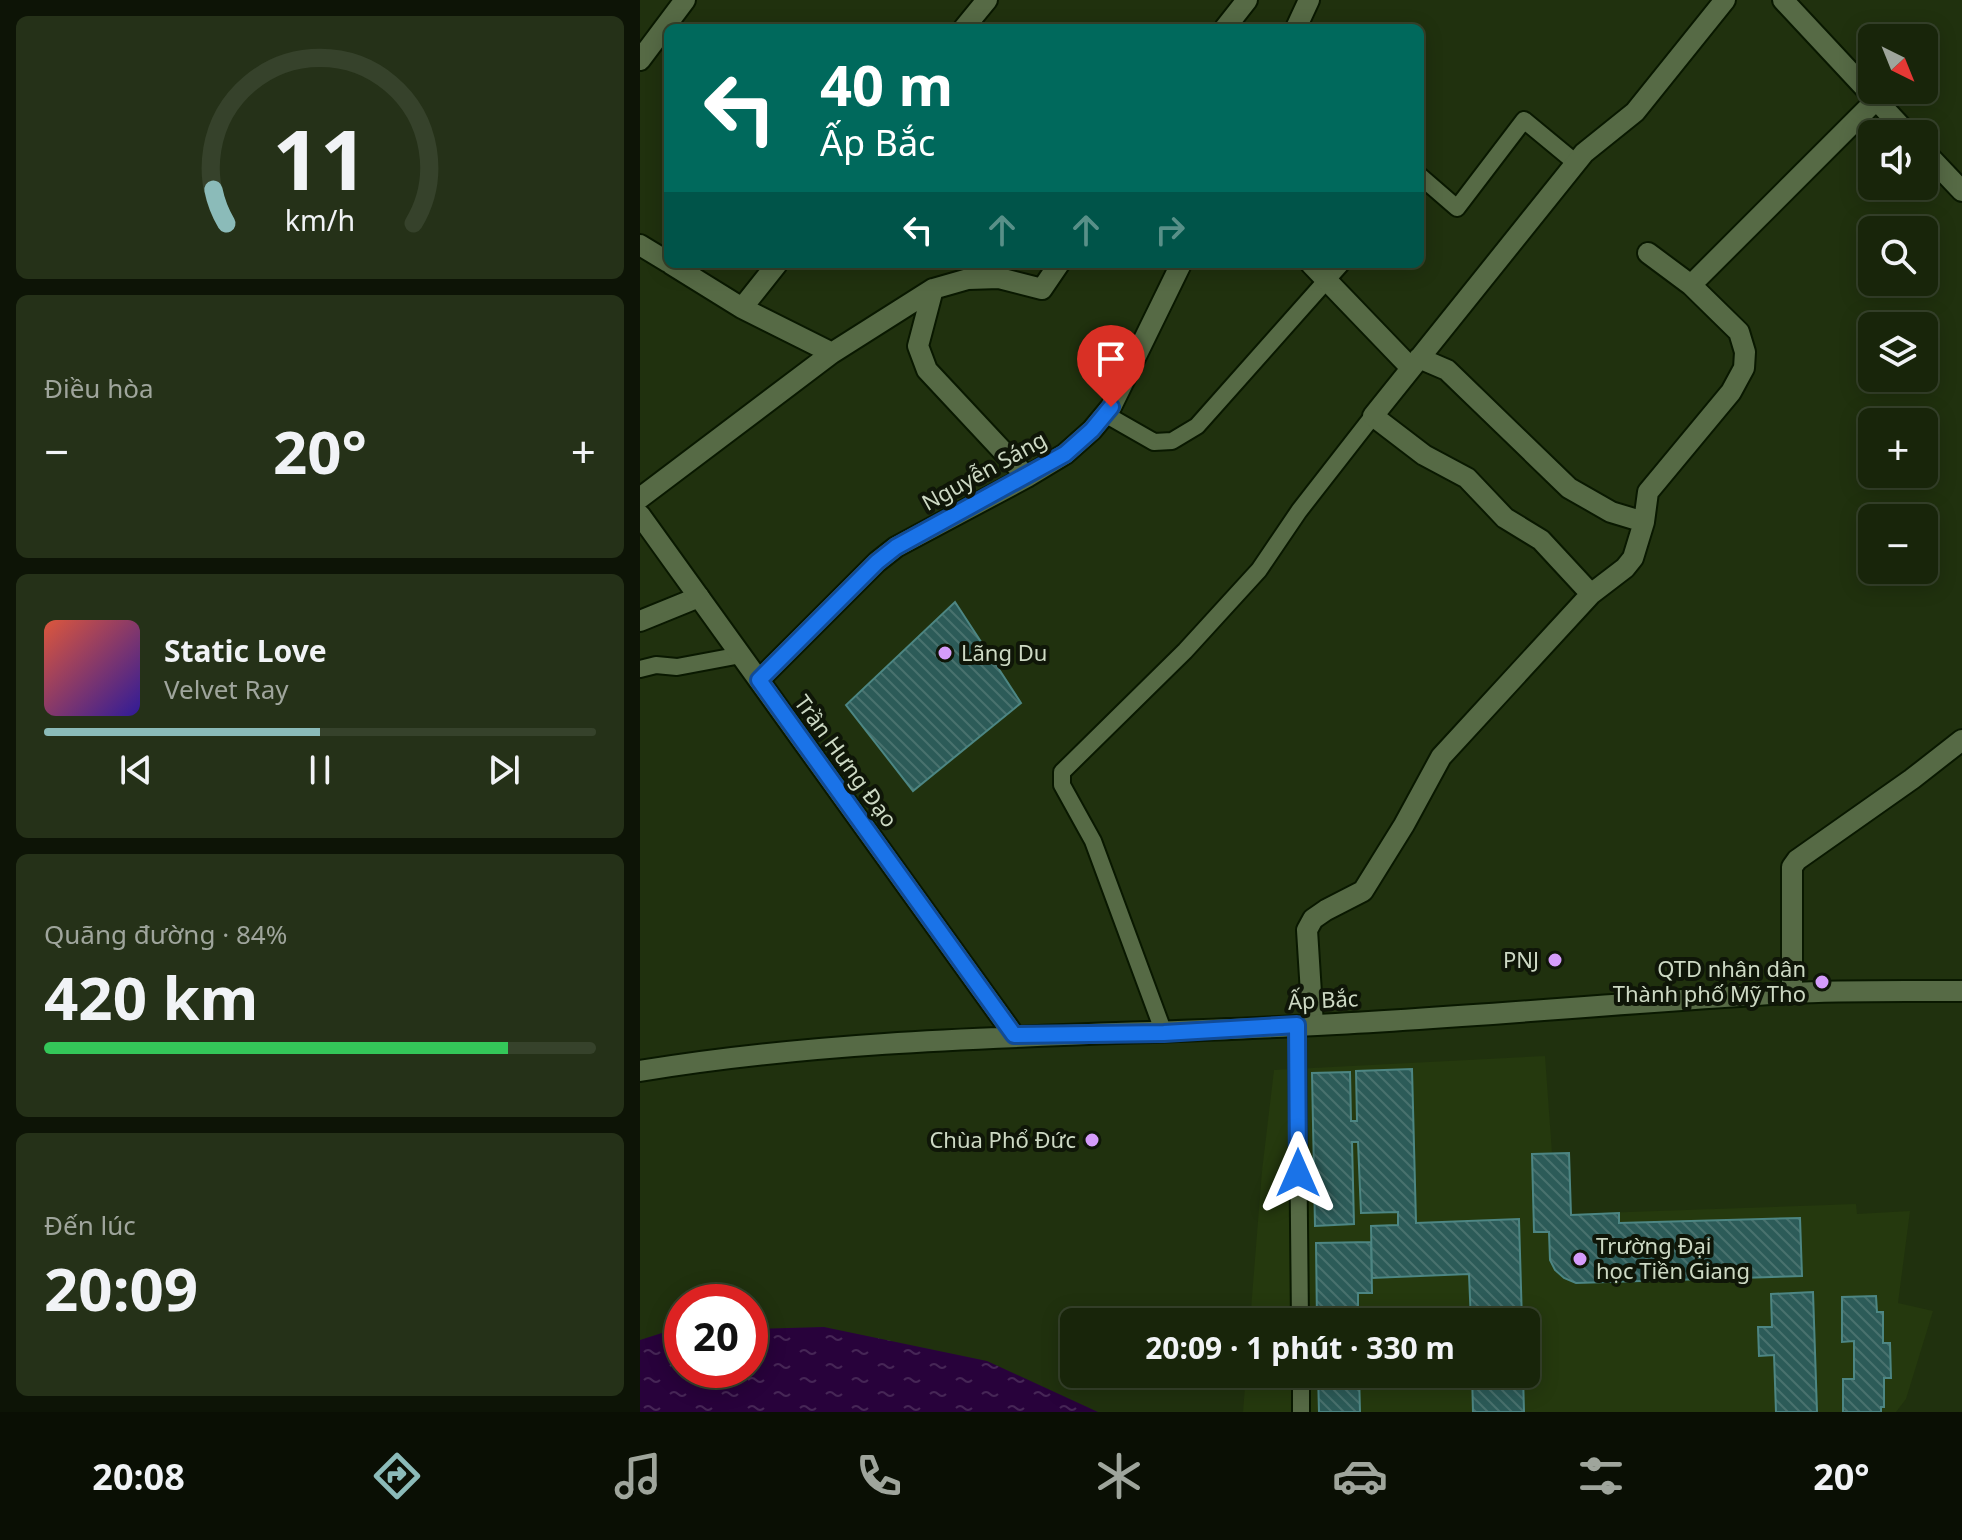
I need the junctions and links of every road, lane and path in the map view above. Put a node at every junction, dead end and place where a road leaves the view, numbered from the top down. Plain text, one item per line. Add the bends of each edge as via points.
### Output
1 (685, 0) edge
2 (987, 0) edge
3 (1247, 0) edge
4 (1309, 0) edge
5 (1725, 0) edge
6 (1783, 0) edge
7 (667, 24) edge
8 (967, 24) edge
9 (1228, 24) edge
10 (1298, 24) edge
11 (664, 28) edge
12 (640, 60) edge
13 (1858, 81) edge
14 (1872, 104) edge
15 (1880, 104) edge
16 (1895, 120) edge
17 (1576, 163) junction
18 (1938, 166) edge
19 (1424, 179) edge
20 (1962, 191) edge
21 (640, 245) edge
22 (1648, 253) dead end
23 (664, 259) edge
24 (678, 268) edge
25 (774, 268) edge
26 (1056, 268) edge
27 (1179, 268) edge
28 (1315, 268) edge
29 (1338, 268) edge
30 (1327, 280) junction
31 (1691, 285) junction
32 (933, 289) junction
33 (742, 308) junction
34 (832, 353) junction
35 (1415, 363) junction
36 (1105, 414) junction
37 (1373, 416) junction
38 (1027, 477) junction
39 (640, 498) edge
40 (640, 515) edge
41 (1644, 522) junction
42 (1591, 594) junction
43 (699, 597) junction
44 (640, 621) edge
45 (741, 655) junction
46 (640, 669) edge
47 (759, 680) junction
48 (1962, 740) edge
49 (1962, 991) edge
50 (1792, 993) junction
51 (1305, 1025) junction
52 (1164, 1033) junction
53 (1014, 1035) junction
54 (640, 1071) edge
55 (1300, 1308) edge
56 (1301, 1388) edge
57 (1301, 1412) edge

1 - 7 street
2 - 8 street
3 - 9 street
4 - 10 street
5 - 17 street via 1635,112
6 - 13 street
11 - 12 street
14 - 31 street
15 - 16 street
17 - 19 lane via 1524,120 1457,208
17 - 35 street
18 - 20 street
21 - 23 street
22 - 31 street
24 - 33 street
25 - 33 street
26 - 32 street via 1042,289 999,278 968,279
27 - 36 street, Nguyễn Sáng
28 - 30 street
29 - 30 lane
30 - 35 street
30 - 36 lane via 1197,426 1172,441 1154,442
31 - 41 street via 1739,332 1744,368 1731,392 1648,492
32 - 34 street
32 - 38 street via 918,346 927,370
33 - 34 street
34 - 39 street
35 - 37 street
35 - 41 street via 1447,370 1569,488 1611,512
36 - 38 street, Nguyễn Sáng via 1065,454
37 - 42 street via 1424,455 1467,478 1505,518 1541,540
37 - 52 lane via 1259,570 1062,772 1062,785 1093,841
38 - 47 street, Nguyễn Sáng via 896,547
40 - 43 street, Trần Hưng Đạo
41 - 42 street via 1633,558
42 - 51 street via 1441,757 1363,891 1313,919 1307,930
43 - 44 street
43 - 45 street, Trần Hưng Đạo
45 - 46 lane
45 - 47 street, Trần Hưng Đạo
47 - 53 street, Trần Hưng Đạo
48 - 50 street via 1792,867
49 - 50 street, Ấp Bắc
50 - 51 street, Ấp Bắc
51 - 52 street, Ấp Bắc
51 - 55 lane
52 - 53 street, Ấp Bắc
53 - 54 street, Ấp Bắc
56 - 57 lane

